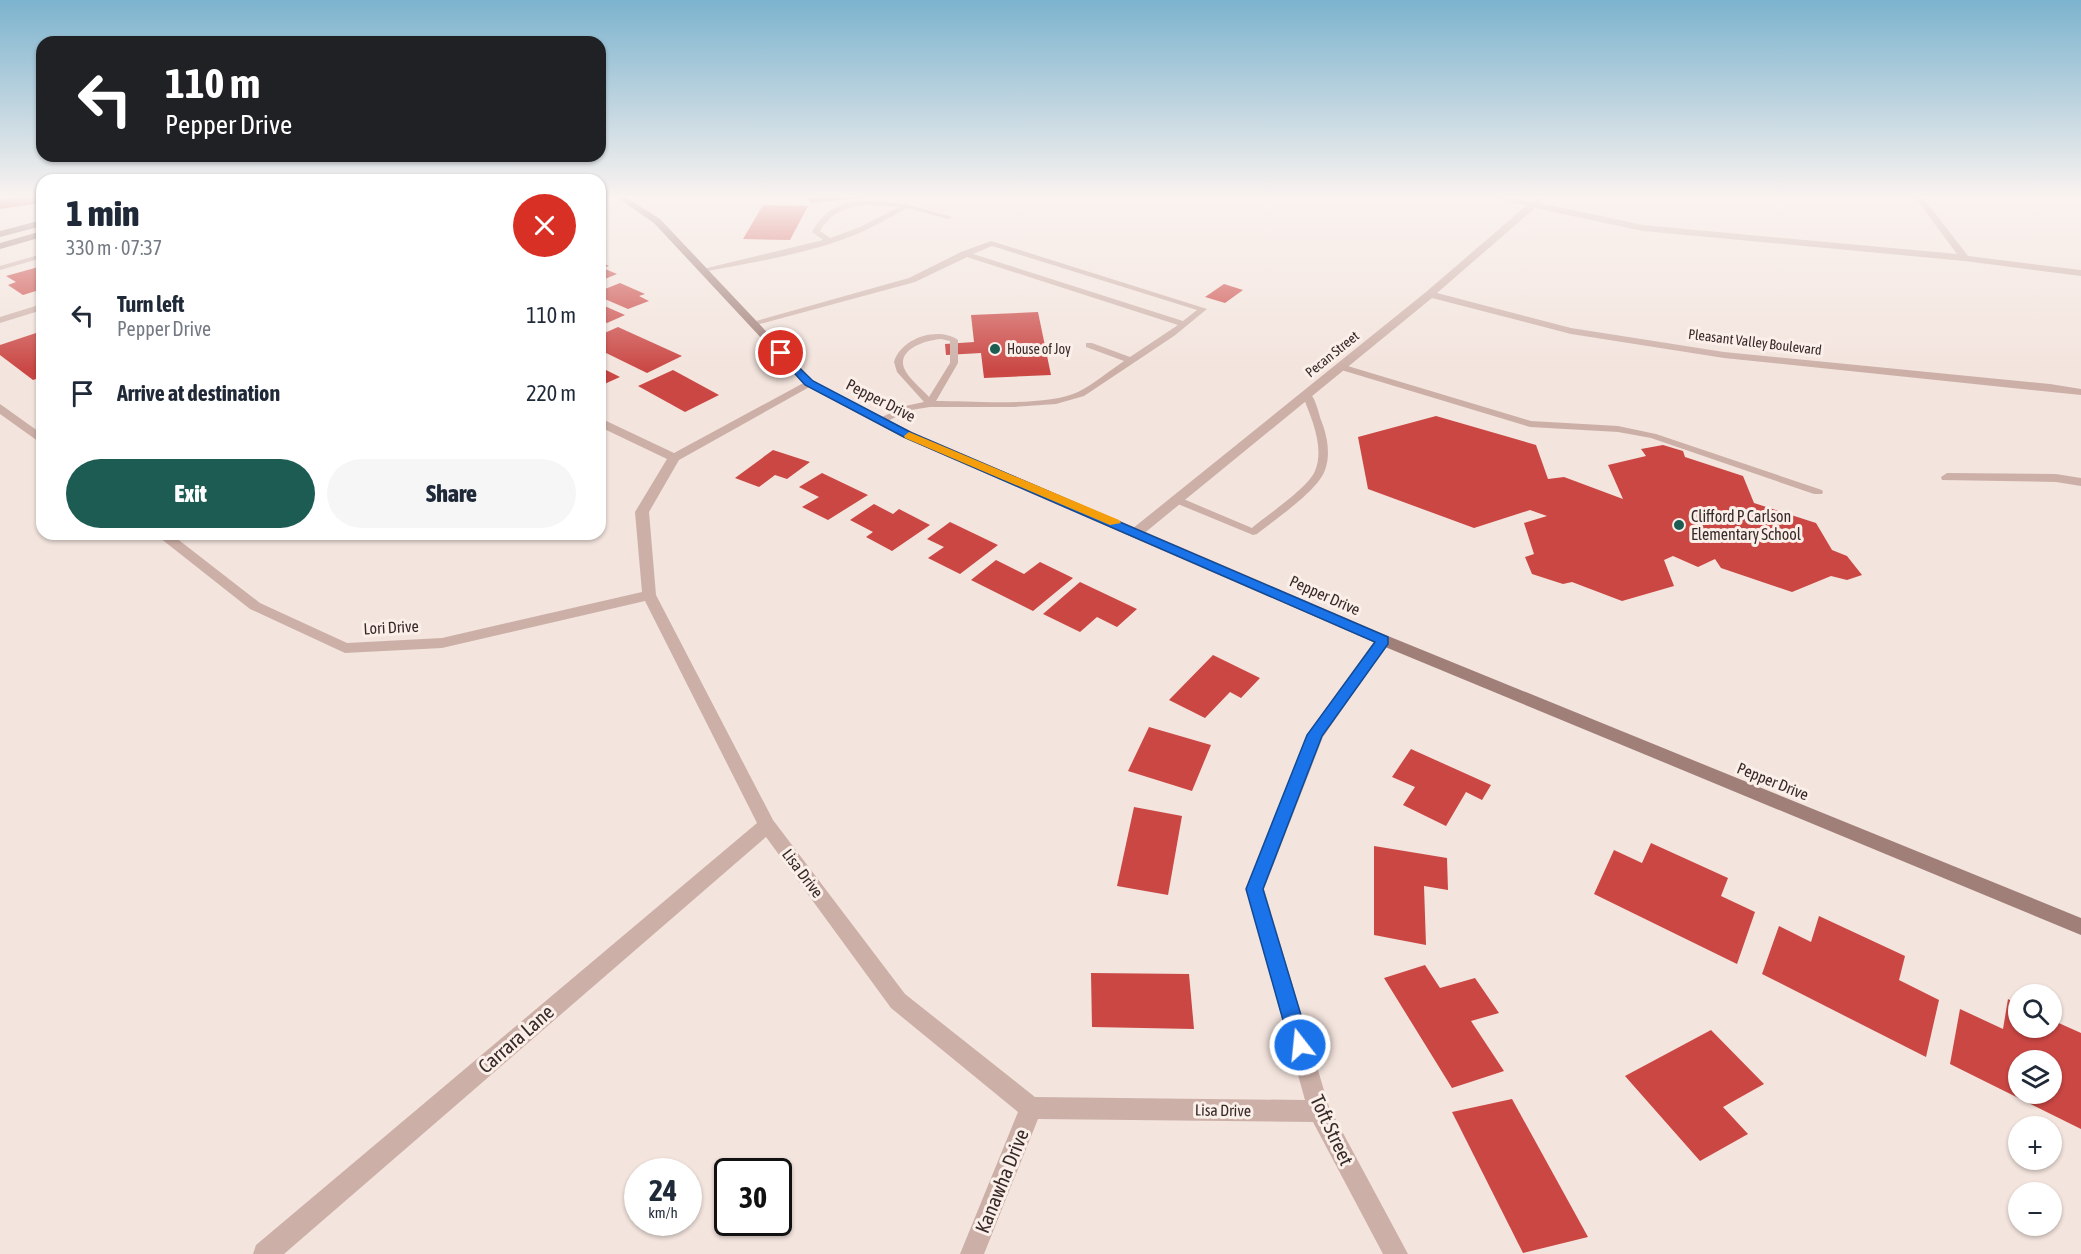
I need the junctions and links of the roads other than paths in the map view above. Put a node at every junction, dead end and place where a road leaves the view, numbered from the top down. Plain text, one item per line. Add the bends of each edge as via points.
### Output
1 (688, 255) edge
2 (770, 255) edge
3 (963, 255) edge
4 (966, 255) edge
5 (1030, 255) edge
6 (1475, 255) edge
7 (1928, 255) edge
8 (1962, 255) edge
9 (36, 258) edge
10 (1965, 258) junction
11 (0, 268) edge
12 (703, 270) junction
13 (2081, 273) edge
14 (1430, 294) junction
15 (36, 309) edge
16 (0, 320) edge
17 (753, 323) junction
18 (1184, 324) junction
19 (1089, 345) dead end
20 (1132, 361) junction
21 (1341, 367) junction
22 (809, 383) junction
23 (2081, 392) edge
24 (1307, 394) junction
25 (930, 404) junction
26 (0, 408) edge
27 (881, 421) junction
28 (606, 425) edge
29 (36, 435) edge
30 (674, 458) junction
31 (1947, 477) dead end
32 (2081, 483) edge
33 (1818, 492) dead end
34 (1177, 500) junction
35 (1137, 532) junction
36 (170, 540) edge
37 (649, 595) junction
38 (1383, 640) junction
39 (767, 825) junction
40 (2081, 927) edge
41 (1031, 1108) junction
42 (1319, 1111) junction
43 (265, 1254) edge
44 (972, 1254) edge
45 (1396, 1254) edge

1 - 12 street, Pepper Drive
2 - 12 lane
3 - 17 lane via 893,286
4 - 18 lane
5 - 18 lane via 1203,309
6 - 14 street, Pecan Street
7 - 10 street
8 - 10 street
9 - 11 lane
10 - 13 street
12 - 17 street, Pepper Drive
14 - 21 street, Pecan Street
14 - 23 street, Pleasant Valley Boulevard via 1571,331 1725,355
15 - 16 street
17 - 22 street, Pepper Drive
18 - 20 lane
19 - 20 lane
20 - 25 lane via 1069,399 1014,404
21 - 24 street, Pecan Street
21 - 33 lane via 1530,424 1618,429 1653,436
22 - 27 street, Pepper Drive
22 - 30 street
24 - 34 street, Pecan Street
24 - 34 lane via 1317,421 1323,457 1320,471 1253,531
25 - 25 lane via 954,363 954,340 942,336 928,337 910,346 899,355 897,363
25 - 27 lane via 908,408
26 - 29 street
27 - 35 street, Pepper Drive
28 - 30 street
30 - 37 street, Lisa Drive via 642,512
31 - 32 street via 2056,478
34 - 35 street, Pecan Street
35 - 38 street, Pepper Drive
36 - 37 street, Lori Drive via 255,606 345,648 442,643
37 - 39 street, Lisa Drive
38 - 40 street, Pepper Drive
38 - 42 street, Toft Street via 1315,735 1255,889
39 - 41 street, Lisa Drive via 898,1001
39 - 43 street, Carrara Lane
41 - 42 street, Lisa Drive
41 - 44 street, Kanawha Drive
42 - 45 street, Toft Street

